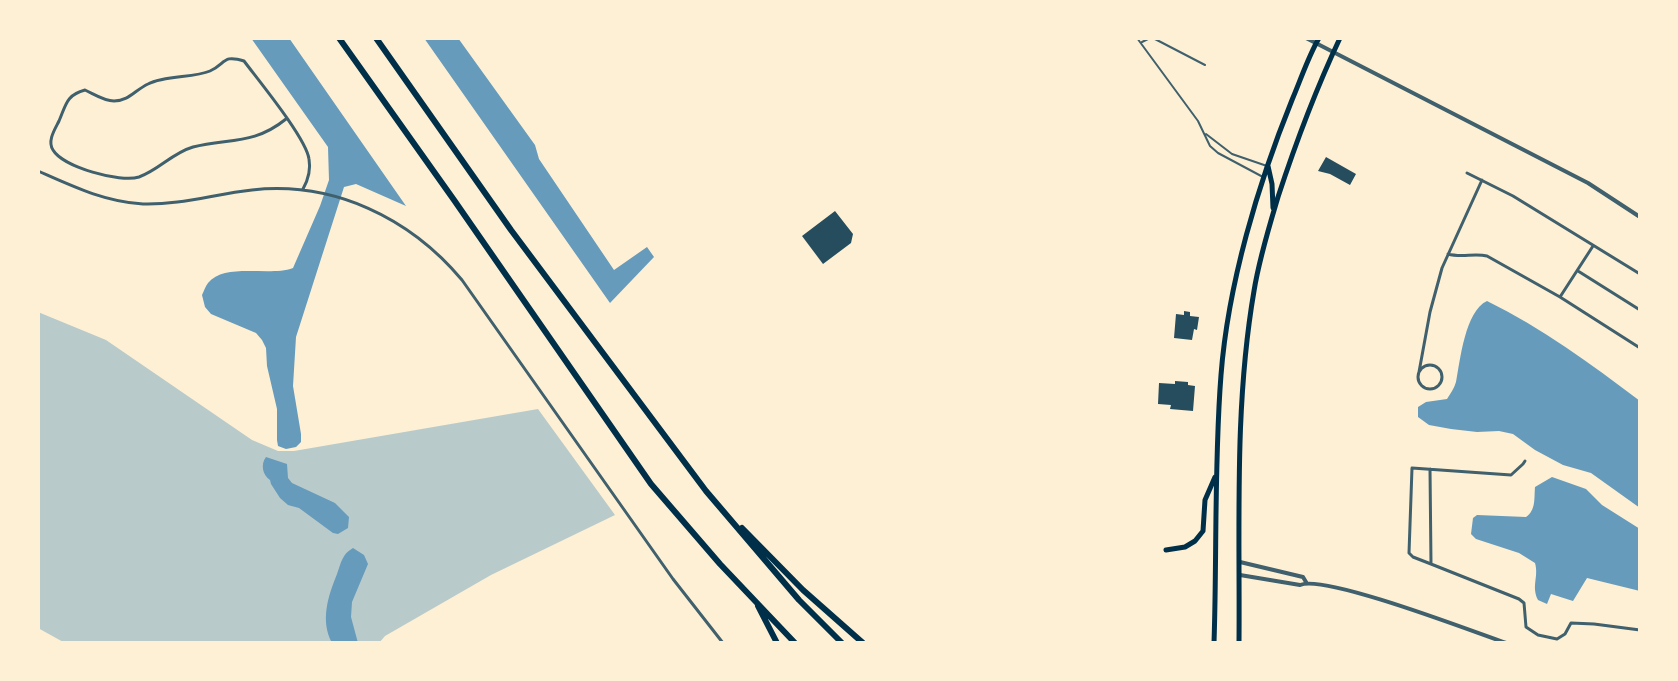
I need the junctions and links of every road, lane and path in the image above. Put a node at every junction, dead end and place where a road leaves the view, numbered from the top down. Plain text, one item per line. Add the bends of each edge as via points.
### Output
1 (339, 38) edge
2 (376, 38) edge
3 (1137, 38) edge
4 (1151, 38) edge
5 (1306, 38) edge
6 (1340, 38) edge
7 (1317, 40) edge
8 (1141, 43) junction
9 (1334, 52) junction
10 (1205, 65) dead end
11 (286, 119) junction
12 (1206, 133) junction
13 (1268, 166) junction
14 (38, 171) edge
15 (1467, 173) dead end
16 (1264, 178) junction
17 (1482, 180) junction
18 (303, 190) junction
19 (1272, 217) junction
20 (1640, 217) edge
21 (1593, 245) junction
22 (1448, 254) junction
23 (1578, 271) junction
24 (1640, 274) edge
25 (1560, 297) junction
26 (1640, 310) edge
27 (1640, 348) edge
28 (1419, 372) junction
29 (1525, 461) dead end
30 (1430, 469) junction
31 (1217, 472) junction
32 (706, 491) junction
33 (1166, 550) dead end
34 (1240, 562) junction
35 (1431, 564) junction
36 (1240, 575) junction
37 (1306, 582) junction
38 (755, 600) junction
39 (1640, 630) edge
40 (1543, 637) junction
41 (723, 643) edge
42 (777, 643) edge
43 (795, 643) edge
44 (842, 643) edge
45 (863, 643) edge
46 (1214, 643) edge
47 (1239, 643) edge
48 (1506, 643) edge
49 (1541, 643) edge

1 - 38 highway via 651,484
2 - 32 highway
3 - 8 lane
4 - 8 lane
4 - 10 lane
5 - 7 street
6 - 9 main road
7 - 9 street
7 - 13 main road
8 - 12 lane
9 - 19 main road via 1298,136
9 - 20 street via 1588,183
11 - 11 street via 257,137 190,148 138,177 121,179 64,160 51,141 75,93 85,90 110,101 125,100 147,84 210,71 230,58 244,61
11 - 18 street via 309,157
12 - 13 lane via 1232,154
12 - 16 lane via 1218,153
13 - 16 main road
13 - 19 main road
14 - 18 street via 96,195 140,203
15 - 17 street
16 - 31 main road via 1236,283 1222,365
17 - 21 street
17 - 22 street
18 - 41 street via 374,210 407,228 452,267
19 - 34 main road via 1254,290 1246,354
21 - 23 street
21 - 24 street
22 - 25 street via 1487,256
22 - 28 street
23 - 25 street
23 - 26 street
25 - 27 street
28 - 28 street via 1426,388 1433,389 1441,380 1439,369 1432,366
29 - 30 street via 1511,475
30 - 35 street
30 - 35 street via 1412,468 1409,553
31 - 33 main road via 1205,500 1203,531 1185,547
31 - 46 main road
32 - 44 highway
32 - 45 highway
34 - 36 main road
34 - 37 street
35 - 40 street via 1519,599 1526,627
36 - 37 street
36 - 47 main road
37 - 48 street via 1399,605
38 - 42 highway
38 - 43 highway
39 - 40 street via 1571,623 1557,639
40 - 49 street

